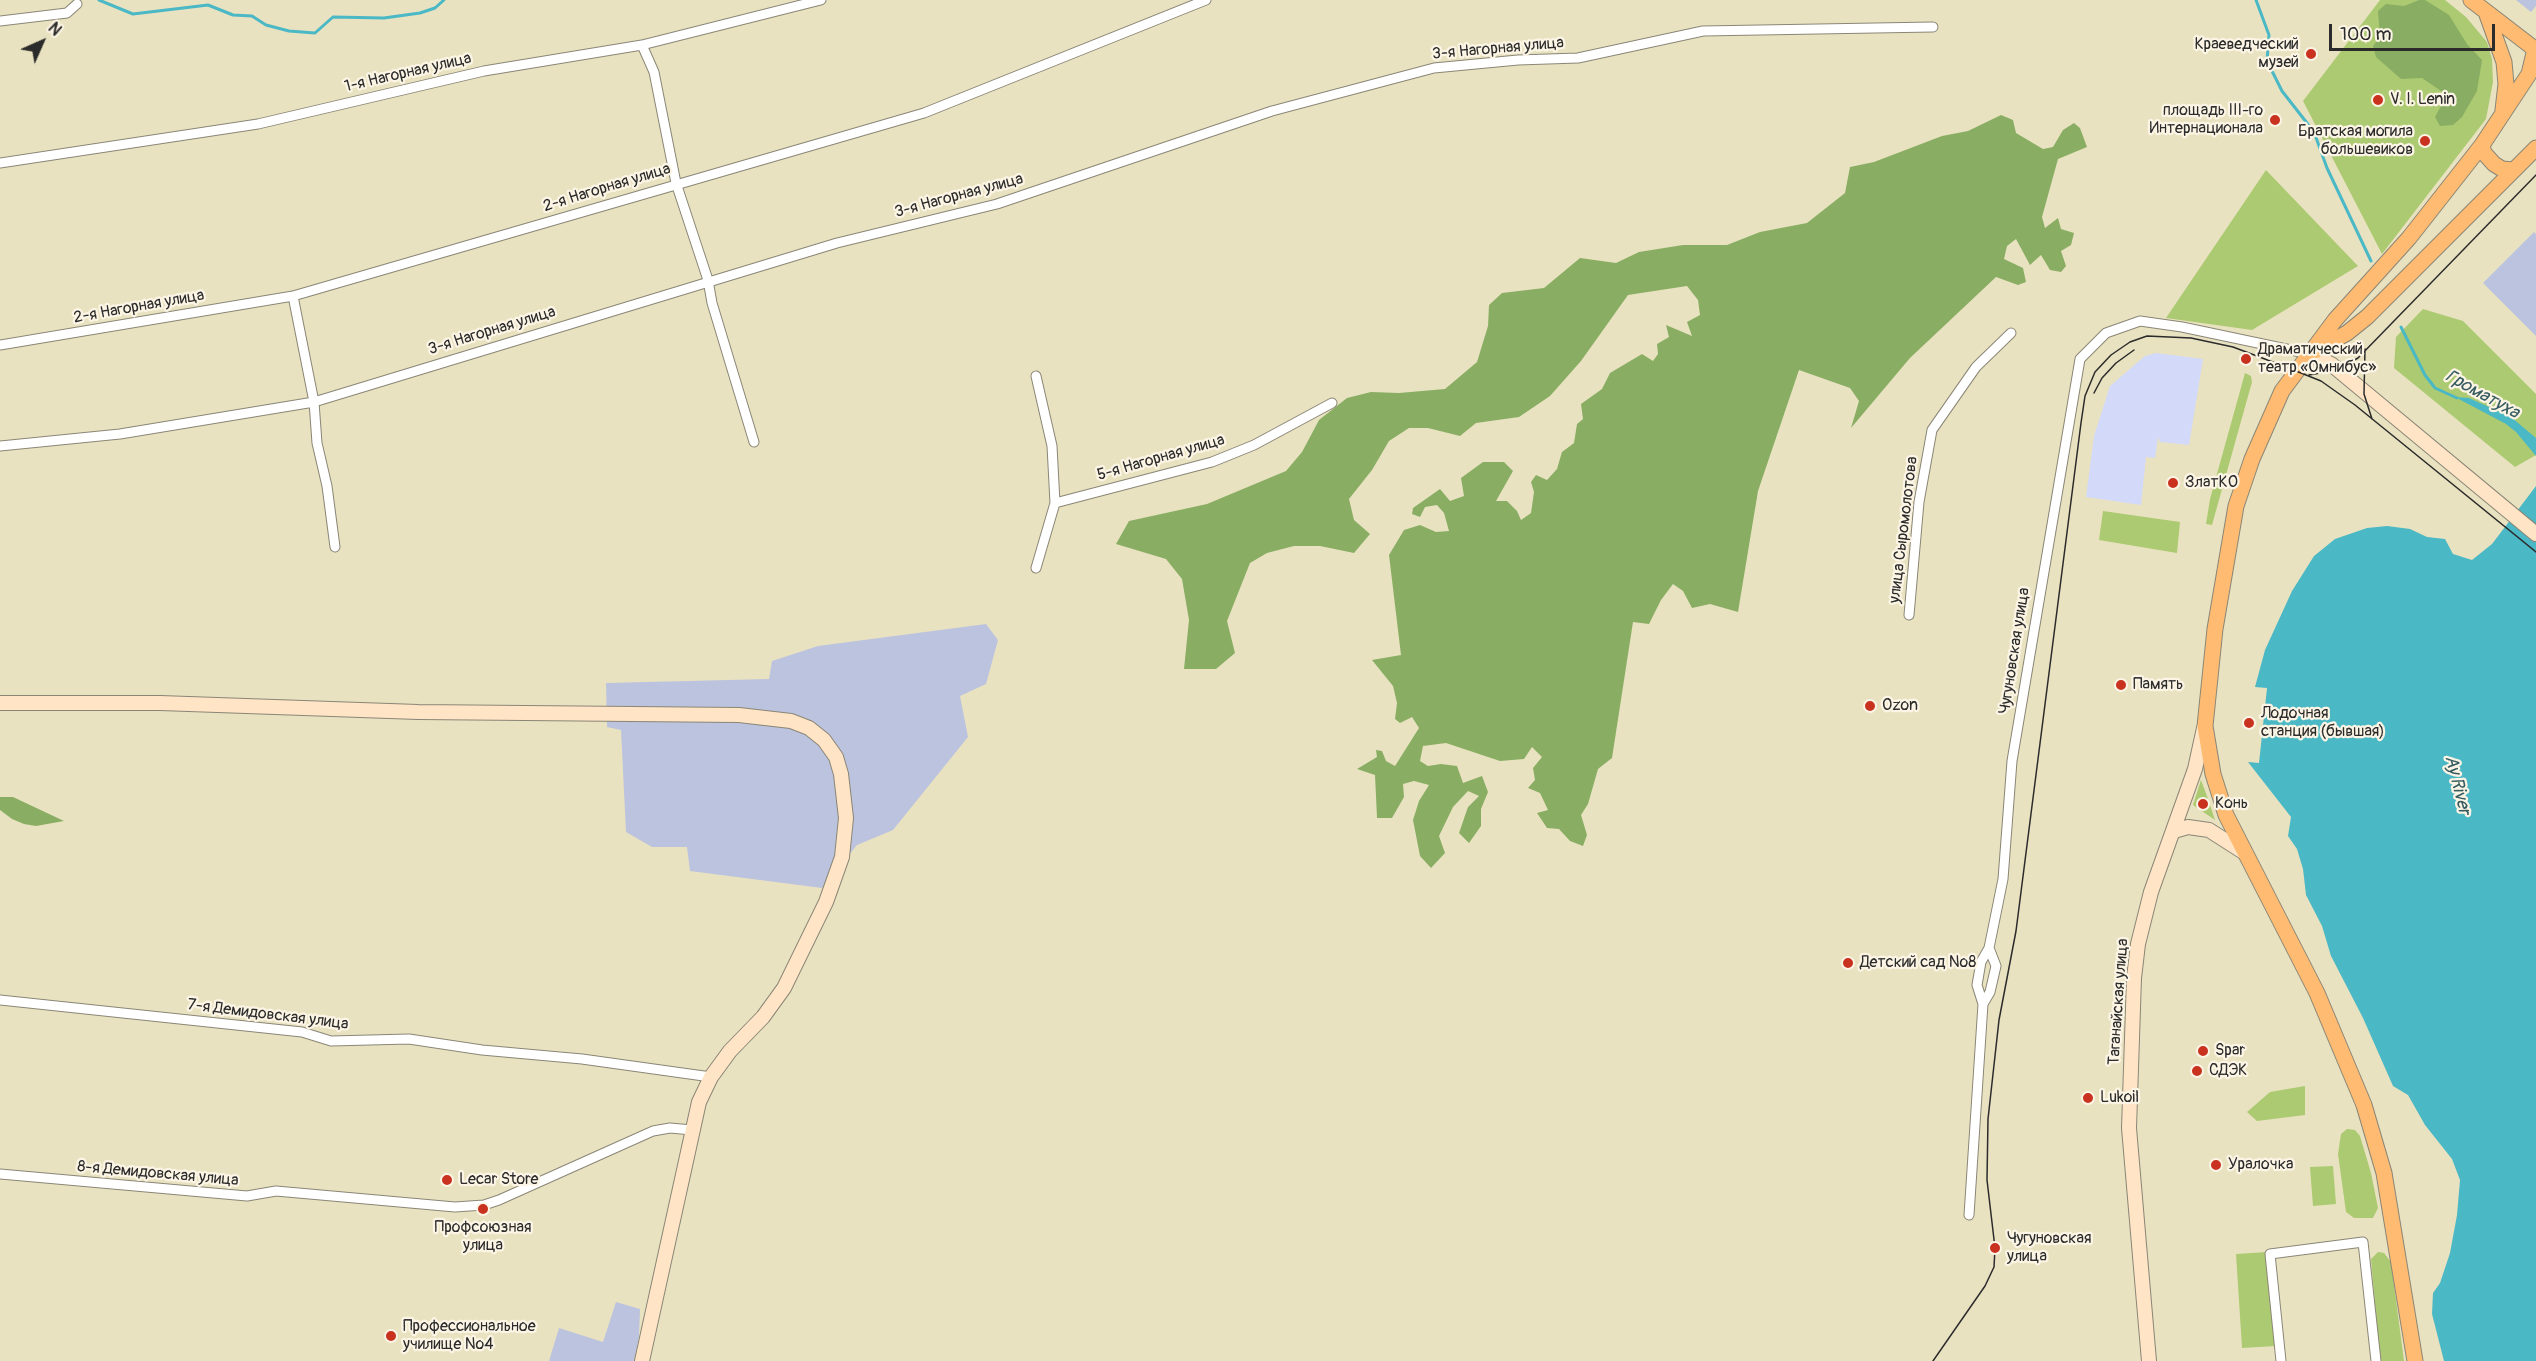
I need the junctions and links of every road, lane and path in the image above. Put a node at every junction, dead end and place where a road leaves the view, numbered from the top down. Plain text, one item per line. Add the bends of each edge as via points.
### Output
1 (821, 0) edge
2 (1206, 0) edge
3 (2471, 0) edge
4 (77, 4) dead end
5 (2486, 12) junction
6 (0, 21) edge
7 (1933, 27) dead end
8 (642, 45) junction
9 (2536, 49) edge
10 (2532, 73) edge
11 (2503, 112) junction
12 (2482, 144) junction
13 (2536, 148) edge
14 (0, 163) edge
15 (2514, 170) junction
16 (676, 183) junction
17 (708, 280) junction
18 (293, 296) junction
19 (2011, 333) dead end
20 (0, 345) edge
21 (2310, 354) junction
22 (1036, 376) dead end
23 (314, 402) junction
24 (1332, 403) dead end
25 (754, 442) dead end
26 (0, 446) edge
27 (1055, 503) junction
28 (2536, 534) edge
29 (335, 547) dead end
30 (1036, 568) dead end
31 (1909, 615) dead end
32 (0, 703) edge
33 (2205, 726) junction
34 (2174, 831) junction
35 (2245, 853) junction
36 (1989, 948) junction
37 (0, 1000) edge
38 (1983, 1004) junction
39 (711, 1077) junction
40 (692, 1130) junction
41 (0, 1174) edge
42 (1969, 1215) dead end
43 (642, 1361) edge
44 (2149, 1361) edge
45 (2281, 1361) edge
46 (2376, 1361) edge
47 (2415, 1361) edge

1 - 8 street, 1-я Нагорная улица
2 - 16 street, 2-я Нагорная улица via 924,113
3 - 5 main road
4 - 6 street via 67,13
5 - 9 main road
5 - 11 main road via 2504,62
7 - 17 street, 3-я Нагорная улица via 1703,32 1578,58 1434,68 1272,111 996,204
8 - 14 street, 1-я Нагорная улица via 484,71 258,124
8 - 16 street via 654,72
9 - 10 main road
10 - 11 main road
11 - 12 main road
12 - 15 main road via 2494,164
12 - 21 main road
13 - 15 main road
15 - 21 main road via 2367,318
16 - 17 street
16 - 18 street, 2-я Нагорная улица
17 - 23 street, 3-я Нагорная улица
17 - 25 street
18 - 20 street, 2-я Нагорная улица
18 - 23 street
19 - 31 street, улица Сыромолотова via 1976,367 1932,430 1919,502
21 - 28 main road via 2331,364
21 - 33 main road via 2282,391 2236,506 2215,629
21 - 36 street, Чугуновская улица via 2140,321 2106,333 2080,359 2012,761 2003,879
22 - 27 street via 1052,446
23 - 26 street, 3-я Нагорная улица via 120,435
23 - 29 street
24 - 27 street, 5-я Нагорная улица via 1254,445 1212,462
27 - 30 street
32 - 39 main road via 740,715 791,721 809,728 836,756 846,818 842,856 826,902 784,988
33 - 34 main road, Таганайская улица
33 - 35 main road via 2213,774 2226,815
34 - 35 main road via 2188,827 2209,830
34 - 44 main road, Таганайская улица via 2151,892 2134,978 2129,1128
35 - 47 main road via 2317,993 2364,1105 2384,1173
36 - 38 street, Чугуновская улица via 1981,962 1977,985
36 - 38 street, Чугуновская улица via 1996,966
37 - 39 street, 7-я Демидовская улица via 302,1032 331,1041 409,1039
38 - 42 street, Чугуновская улица
39 - 40 main road
40 - 41 street, 8-я Демидовская улица via 653,1131 499,1200 455,1207 276,1191 247,1196
40 - 43 main road
45 - 46 street via 2270,1254 2363,1242

